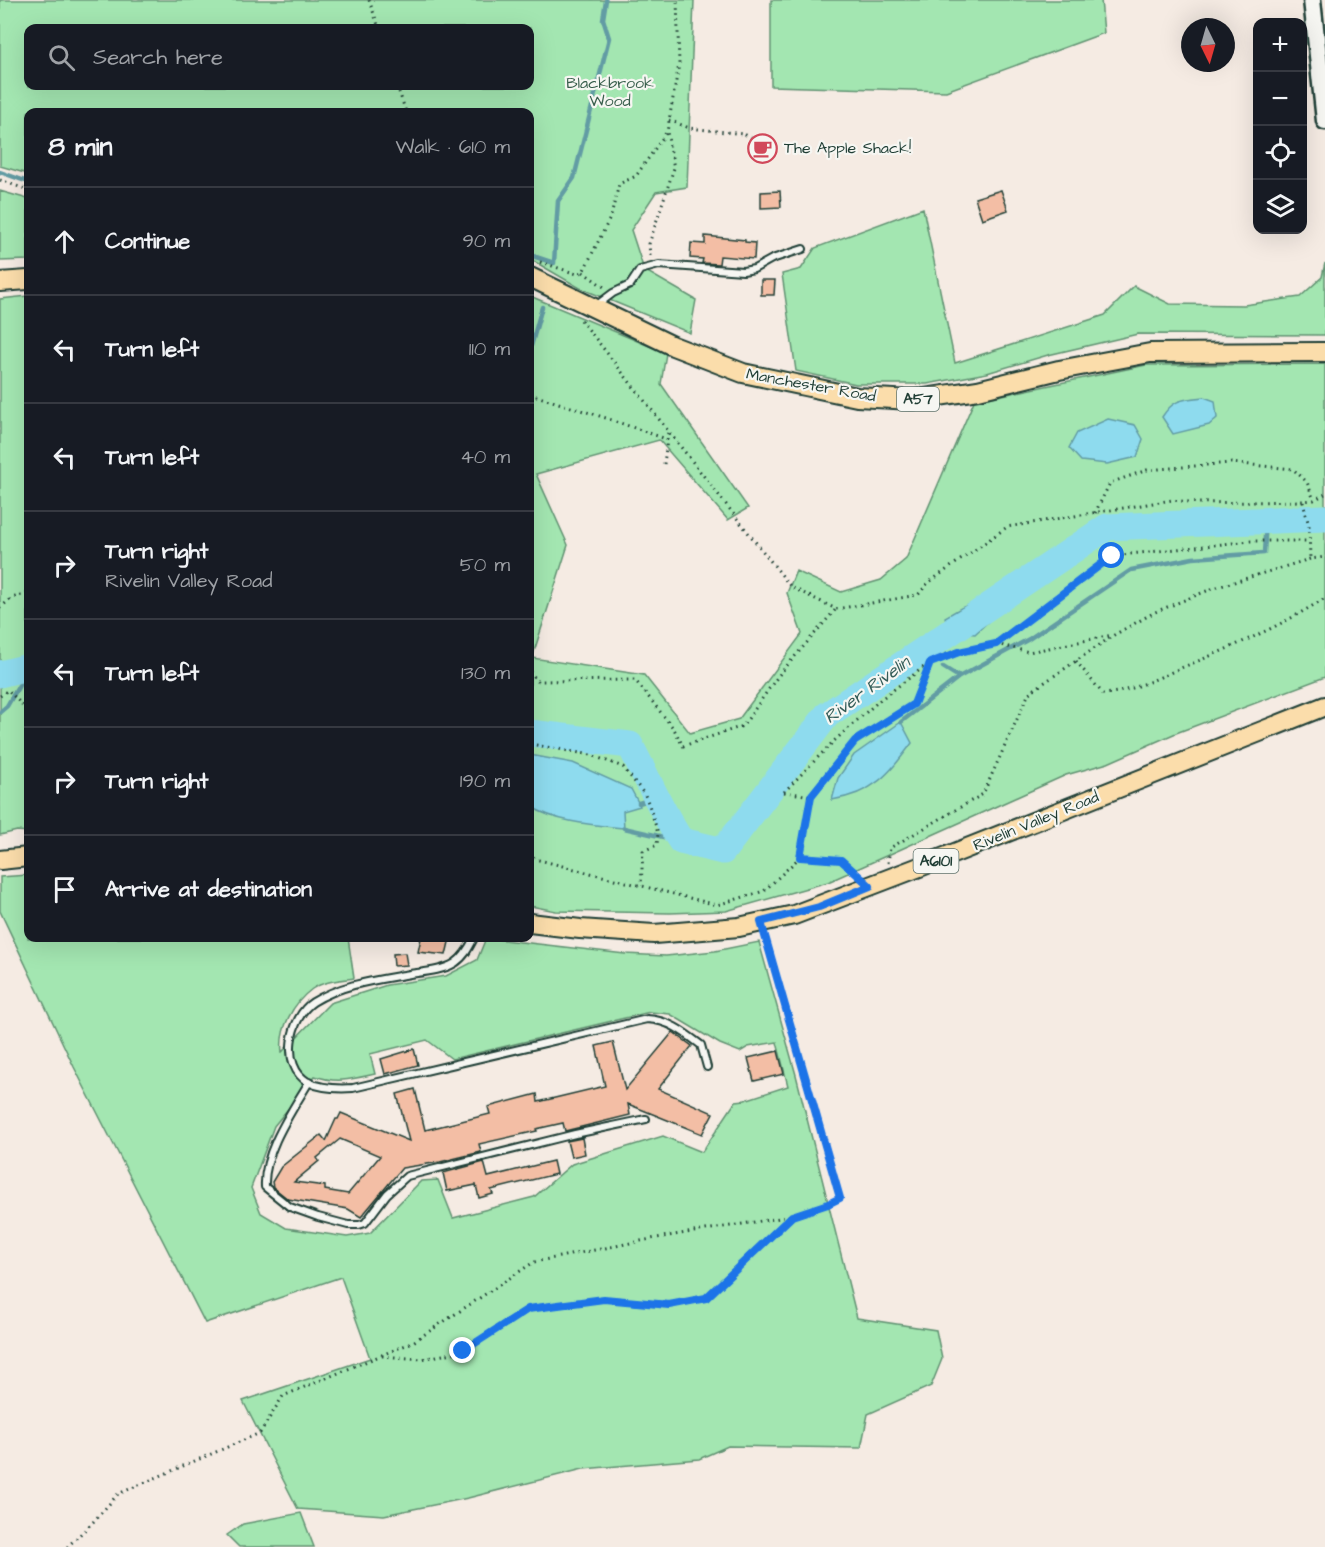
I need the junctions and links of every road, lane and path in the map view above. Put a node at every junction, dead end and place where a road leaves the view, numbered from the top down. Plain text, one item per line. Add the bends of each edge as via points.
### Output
1 (369, 0) edge
2 (677, 0) edge
3 (1317, 10) edge
4 (377, 24) edge
5 (398, 90) edge
6 (405, 108) edge
7 (669, 120) junction
8 (1325, 121) edge
9 (667, 132) junction
10 (758, 142) dead end
11 (0, 180) edge
12 (24, 189) edge
13 (802, 249) dead end
14 (650, 267) junction
15 (534, 269) edge
16 (583, 272) junction
17 (24, 280) edge
18 (0, 282) edge
19 (613, 293) junction
20 (590, 307) junction
21 (1325, 352) edge
22 (534, 395) edge
23 (668, 432) junction
24 (666, 439) junction
25 (664, 464) dead end
26 (1325, 494) edge
27 (1314, 500) junction
28 (1303, 501) junction
29 (1095, 513) junction
30 (1308, 541) junction
31 (1325, 557) edge
32 (1310, 559) junction
33 (24, 594) edge
34 (1325, 598) edge
35 (0, 608) edge
36 (836, 609) junction
37 (1114, 635) junction
38 (996, 644) junction
39 (1076, 661) junction
40 (930, 663) junction
41 (534, 677) edge
42 (0, 696) edge
43 (24, 706) edge
44 (1325, 706) edge
45 (534, 745) edge
46 (811, 796) junction
47 (24, 857) edge
48 (534, 857) edge
49 (800, 857) junction
50 (536, 859) joint
51 (0, 860) edge
52 (878, 883) junction
53 (641, 886) junction
54 (761, 922) junction
55 (534, 923) edge
56 (472, 942) edge
57 (707, 1067) dead end
58 (309, 1082) junction
59 (646, 1119) dead end
60 (792, 1216) junction
61 (380, 1356) junction
62 (67, 1547) edge

1 - 4 path
2 - 7 path via 679,64
3 - 8 street
5 - 6 path
7 - 9 path
7 - 10 path via 689,128 744,134
9 - 14 path via 674,168 649,244
9 - 16 path via 636,176 619,184 611,216
11 - 12 path
13 - 14 lane via 743,271
14 - 19 lane via 640,270 630,285
15 - 16 path
15 - 20 main road, Manchester Road / A57
16 - 19 path
17 - 18 main road
19 - 20 lane
20 - 21 main road, Manchester Road / A57 via 743,373 857,397 912,400 1150,353
20 - 23 path via 580,320
22 - 24 path
23 - 24 path
23 - 36 path via 791,587
24 - 25 path
26 - 27 path
27 - 28 path
27 - 29 path via 1306,482 1293,469 1231,463 1147,470 1110,483
28 - 29 path via 1172,500
28 - 30 path via 1310,526
29 - 36 path via 1007,527 928,583 918,595
30 - 32 path
30 - 38 path via 1251,542 1112,556
31 - 32 path
32 - 37 path via 1214,588 1155,612
33 - 35 path
34 - 39 path via 1296,617 1223,651 1122,692 1103,694
36 - 41 path via 778,676 743,726 683,746 634,680 537,681
37 - 38 path via 1029,652
37 - 39 path
38 - 40 path
39 - 52 path via 1029,693 983,794 890,848
40 - 46 path via 914,704 855,741
40 - 46 path via 881,699 784,792
42 - 43 path via 8,690
44 - 52 main road, Rivelin Valley Road / A6101
45 - 53 path via 591,755 623,767 645,795 658,832 657,844 643,851
46 - 49 path
47 - 51 main road
48 - 50 path
49 - 52 path via 841,860
49 - 53 path via 764,891 717,904
50 - 53 path
52 - 54 main road, Rivelin Valley Road / A6101 via 819,907
54 - 55 main road, Rivelin Valley Road / A6101 via 654,934
54 - 60 path via 840,1198
56 - 58 lane via 462,958 448,966 339,989 306,1008 294,1028 291,1055 294,1065
57 - 58 lane via 701,1045 667,1022 647,1019 353,1088 326,1088
58 - 59 lane via 277,1139 264,1177 265,1186 290,1208 348,1225 365,1223 406,1176
60 - 61 path via 534,1262 412,1342
60 - 61 path via 706,1298 669,1305 604,1299 528,1309 463,1351 422,1359
61 - 62 path via 283,1396 260,1433 118,1494

